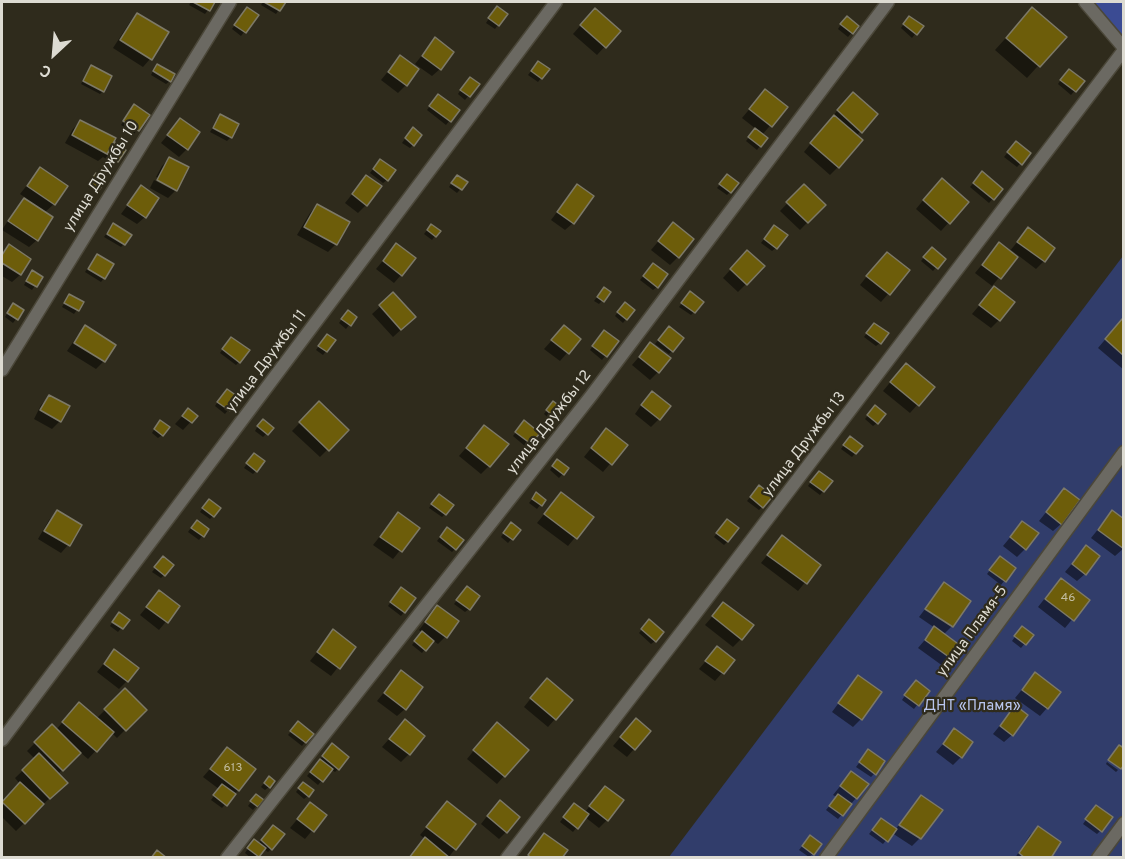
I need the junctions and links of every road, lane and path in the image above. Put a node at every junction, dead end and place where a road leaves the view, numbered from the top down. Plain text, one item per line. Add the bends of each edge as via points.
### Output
1 (230, 2) edge
2 (556, 2) edge
3 (888, 2) edge
4 (1085, 2) edge
5 (1124, 49) edge
6 (2, 370) edge
7 (1124, 452) edge
8 (2, 740) edge
9 (1124, 823) edge
10 (227, 858) edge
11 (507, 858) edge
12 (826, 858) edge
13 (1098, 858) edge

1 - 6 street, улица Дружбы 10
2 - 8 street, улица Дружбы 11
3 - 10 street, улица Дружбы 12 via 591,396
4 - 5 street
5 - 11 street, улица Дружбы 13
7 - 12 street, улица Пламя-5
9 - 13 street

